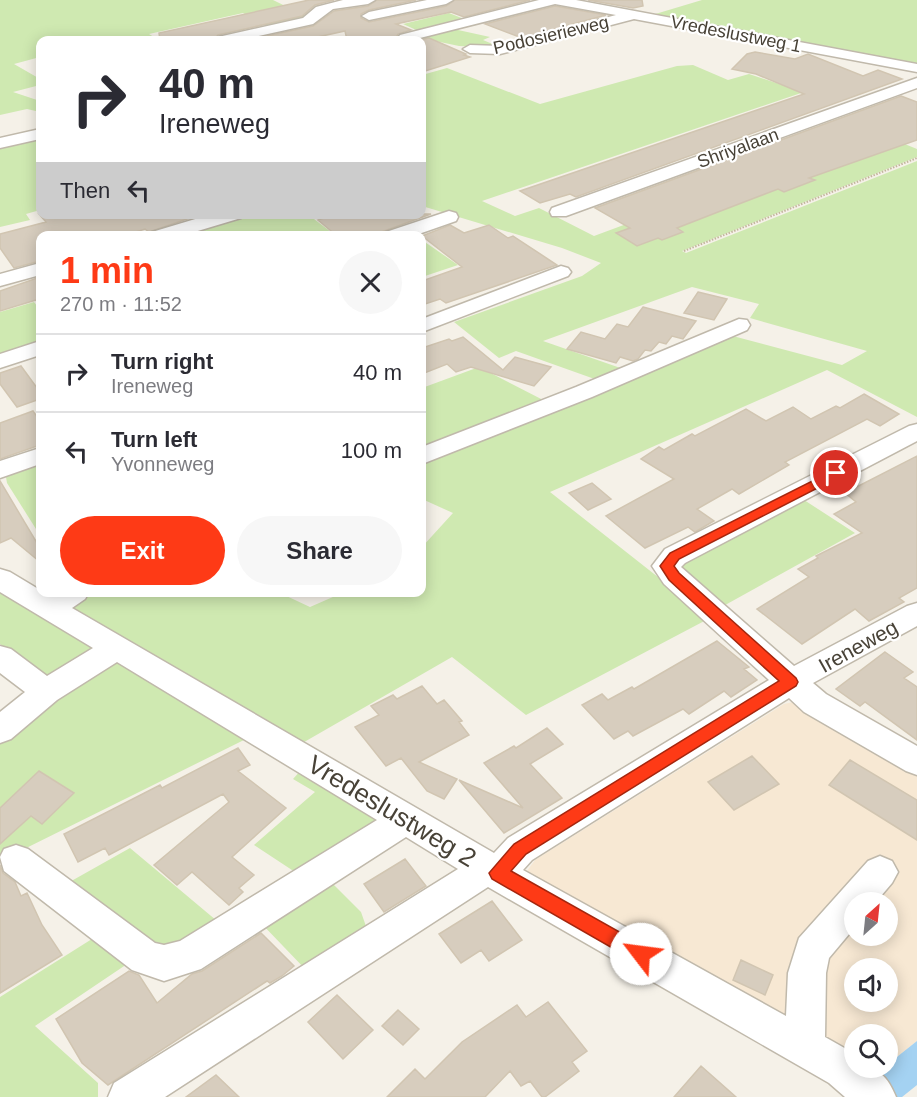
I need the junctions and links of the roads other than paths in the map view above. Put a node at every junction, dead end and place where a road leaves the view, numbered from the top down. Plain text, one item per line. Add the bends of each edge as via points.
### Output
1 (368, 0) edge
2 (446, 0) edge
3 (555, 0) edge
4 (632, 15) junction
5 (369, 16) dead end
6 (241, 36) edge
7 (413, 36) edge
8 (470, 49) dead end
9 (917, 68) edge
10 (917, 83) edge
11 (36, 135) edge
12 (0, 143) edge
13 (559, 212) dead end
14 (449, 218) dead end
15 (217, 219) edge
16 (176, 231) edge
17 (409, 231) edge
18 (36, 269) edge
19 (561, 272) dead end
20 (0, 280) edge
21 (426, 324) edge
22 (739, 325) dead end
23 (36, 349) edge
24 (0, 361) edge
25 (917, 431) edge
26 (426, 454) edge
27 (36, 457) edge
28 (0, 470) edge
29 (0, 579) edge
30 (36, 592) edge
31 (62, 601) edge
32 (917, 613) edge
33 (117, 648) junction
34 (0, 657) edge
35 (790, 682) junction
36 (46, 692) junction
37 (0, 730) edge
38 (917, 762) edge
39 (402, 817) junction
40 (16, 860) dead end
41 (491, 870) junction
42 (880, 872) dead end
43 (805, 1047) junction
44 (873, 1093) edge
45 (128, 1097) edge

1 - 6 street via 330,6 308,21
2 - 5 street
3 - 4 street, Vredeslustweg 1
3 - 7 street
4 - 8 street, Podosierieweg via 500,50
4 - 9 street, Vredeslustweg 1
10 - 13 street, Shriyalaan
11 - 12 street
14 - 17 street
15 - 16 street
18 - 20 street
19 - 21 street
22 - 26 street via 584,393
23 - 24 street
25 - 35 street via 675,556 666,566
27 - 28 street
29 - 30 street, Vredeslustweg 2
31 - 33 street, Vredeslustweg 2
32 - 35 street, Ireneweg
33 - 36 street
33 - 39 street, Vredeslustweg 2
34 - 36 street
35 - 38 street via 815,703
35 - 41 street, Ireneweg
36 - 37 street
39 - 40 street via 394,827 188,957 164,963 145,958
39 - 41 street, Vredeslustweg 2
41 - 43 street, Vredeslustweg 2
41 - 45 street, Ireneweg
42 - 43 street via 812,950 807,973
43 - 44 street, Vredeslustweg 2 via 843,1069

